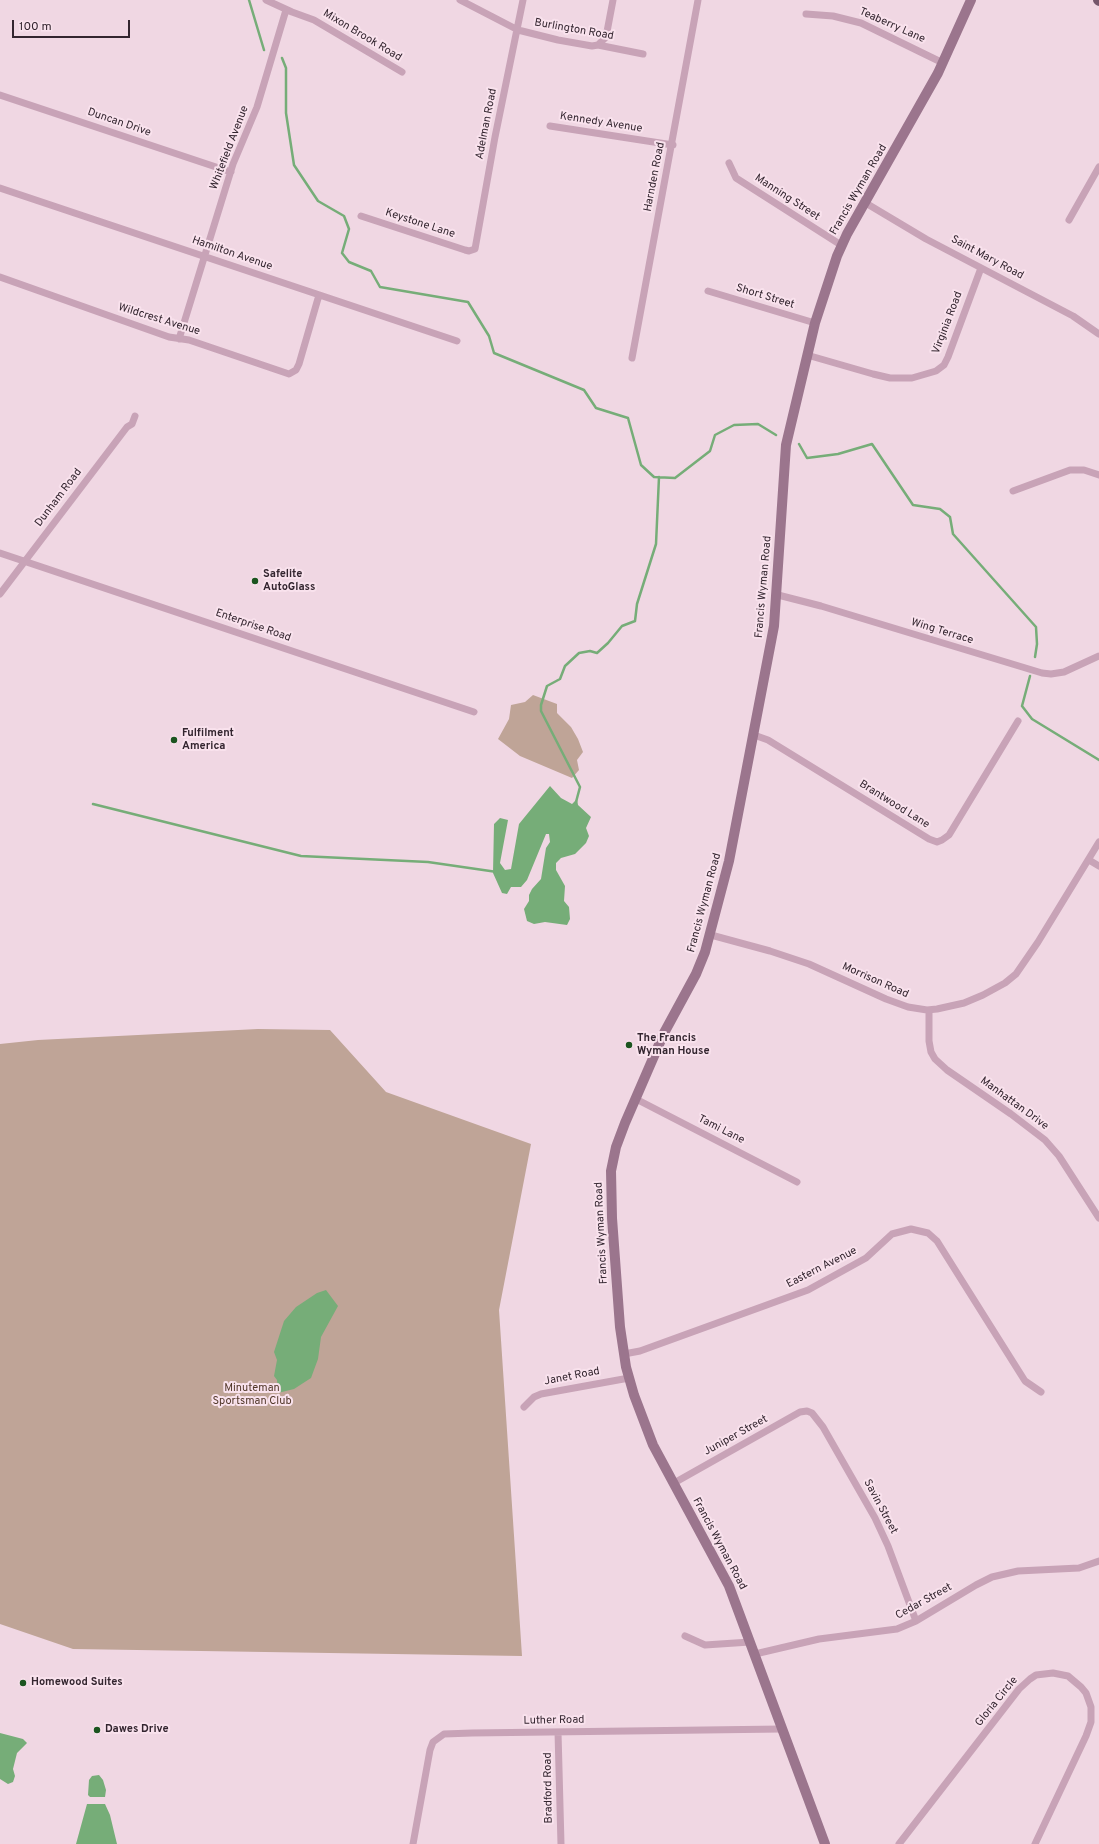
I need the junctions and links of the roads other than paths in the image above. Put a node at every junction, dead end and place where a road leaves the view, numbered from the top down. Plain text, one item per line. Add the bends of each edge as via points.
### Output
1 (266, 0) edge
2 (460, 0) edge
3 (523, 0) edge
4 (613, 0) edge
5 (698, 0) edge
6 (971, 0) edge
7 (286, 10) junction
8 (806, 14) dead end
9 (518, 30) junction
10 (598, 45) junction
11 (642, 54) dead end
12 (943, 62) junction
13 (402, 72) dead end
14 (0, 95) edge
15 (550, 126) dead end
16 (672, 145) junction
17 (729, 163) dead end
18 (1099, 167) edge
19 (231, 172) junction
20 (0, 188) edge
21 (864, 202) junction
22 (361, 216) dead end
23 (1070, 220) dead end
24 (841, 245) junction
25 (472, 251) joint
26 (205, 256) junction
27 (981, 268) junction
28 (0, 277) edge
29 (708, 291) dead end
30 (319, 295) junction
31 (815, 323) junction
32 (1099, 334) edge
33 (179, 339) junction
34 (457, 341) dead end
35 (807, 355) junction
36 (632, 358) dead end
37 (135, 416) dead end
38 (1099, 475) edge
39 (1013, 491) dead end
40 (0, 553) edge
41 (25, 562) junction
42 (0, 594) edge
43 (778, 596) junction
44 (1099, 656) edge
45 (474, 712) dead end
46 (1018, 721) dead end
47 (754, 735) junction
48 (1099, 842) edge
49 (1089, 860) junction
50 (1099, 866) edge
51 (711, 935) junction
52 (929, 1010) junction
53 (636, 1099) junction
54 (797, 1182) dead end
55 (1099, 1218) edge
56 (624, 1354) junction
57 (629, 1378) junction
58 (1041, 1392) dead end
59 (524, 1407) dead end
60 (809, 1411) joint
61 (674, 1484) junction
62 (1099, 1561) edge
63 (916, 1621) junction
64 (685, 1636) dead end
65 (750, 1642) junction
66 (755, 1654) junction
67 (782, 1729) junction
68 (558, 1732) junction
69 (413, 1844) edge
70 (561, 1844) edge
71 (825, 1844) edge
72 (900, 1844) edge
73 (1035, 1844) edge

1 - 7 street, Mixon Brook Road
2 - 9 street, Burlington Road
3 - 9 street, Adelman Road
4 - 10 street via 606,37
5 - 16 street, Harnden Road
6 - 12 main road, Francis Wyman Road
7 - 13 street, Mixon Brook Road via 314,20
7 - 19 street, Whitefield Avenue via 257,107
8 - 12 street, Teaberry Lane via 833,16 861,23
9 - 10 street, Burlington Road via 558,40
9 - 25 street, Adelman Road via 495,137 476,246
10 - 11 street, Burlington Road
12 - 21 main road, Francis Wyman Road
14 - 19 street, Duncan Drive
15 - 16 street, Kennedy Avenue
16 - 36 street, Harnden Road
17 - 24 street, Manning Street via 736,178
18 - 23 street
19 - 26 street, Whitefield Avenue
20 - 26 street, Hamilton Avenue
21 - 24 main road, Francis Wyman Road
21 - 27 street, Saint Mary Road
22 - 25 street, Keystone Lane
24 - 31 main road, Francis Wyman Road
26 - 30 street, Hamilton Avenue
26 - 33 street, Whitefield Avenue
27 - 32 street, Saint Mary Road via 1073,316
27 - 35 street, Virginia Road via 948,357 944,365 936,371 912,378 890,378
28 - 33 street, Wildcrest Avenue
29 - 31 street, Short Street
30 - 33 street, Wildcrest Avenue via 299,364 296,370 289,374 190,340
30 - 34 street, Hamilton Avenue
31 - 35 main road, Francis Wyman Road
35 - 43 main road, Francis Wyman Road via 789,426 785,453
37 - 41 street, Dunham Road via 132,424 127,427
38 - 39 street via 1084,470 1070,470
40 - 41 street, Enterprise Road
41 - 42 street, Dunham Road
41 - 45 street, Enterprise Road
43 - 44 street, Wing Terrace via 834,610 1042,673 1060,673
43 - 47 main road, Francis Wyman Road
46 - 47 street, Brantwood Lane via 949,835 937,842 768,740
47 - 51 main road, Francis Wyman Road via 729,861
48 - 49 street, Morrison Road
49 - 50 street
49 - 52 street, Morrison Road via 1020,970 1012,978 975,999
51 - 52 street, Morrison Road via 800,960 886,999 908,1007
51 - 53 main road, Francis Wyman Road
52 - 55 street, Manhattan Drive via 928,1041 931,1052 938,1062 1045,1140 1059,1156
53 - 54 street, Tami Lane
53 - 56 main road, Francis Wyman Road via 616,1147 611,1179
56 - 57 main road, Francis Wyman Road
56 - 58 street, Eastern Avenue via 641,1351 808,1290 860,1262 892,1234 911,1229 928,1233 937,1241 1026,1382
57 - 59 street, Janet Road via 541,1394
57 - 61 main road, Francis Wyman Road via 649,1438
60 - 61 street, Juniper Street via 800,1412
60 - 63 street, Savin Street via 823,1426 875,1518
61 - 65 main road, Francis Wyman Road via 729,1586
62 - 63 street, Cedar Street via 1079,1568 1018,1571 992,1577
63 - 66 street, Cedar Street via 892,1630 819,1639
64 - 65 street via 705,1645
65 - 66 main road, Francis Wyman Road
66 - 67 main road, Francis Wyman Road
67 - 68 street, Luther Road
67 - 71 main road, Francis Wyman Road
68 - 69 street, Luther Road via 447,1734 438,1738 430,1750
68 - 70 street, Bradford Road
72 - 73 street, Gloria Circle via 1019,1689 1036,1675 1053,1673 1068,1676 1081,1686 1091,1707 1091,1722

